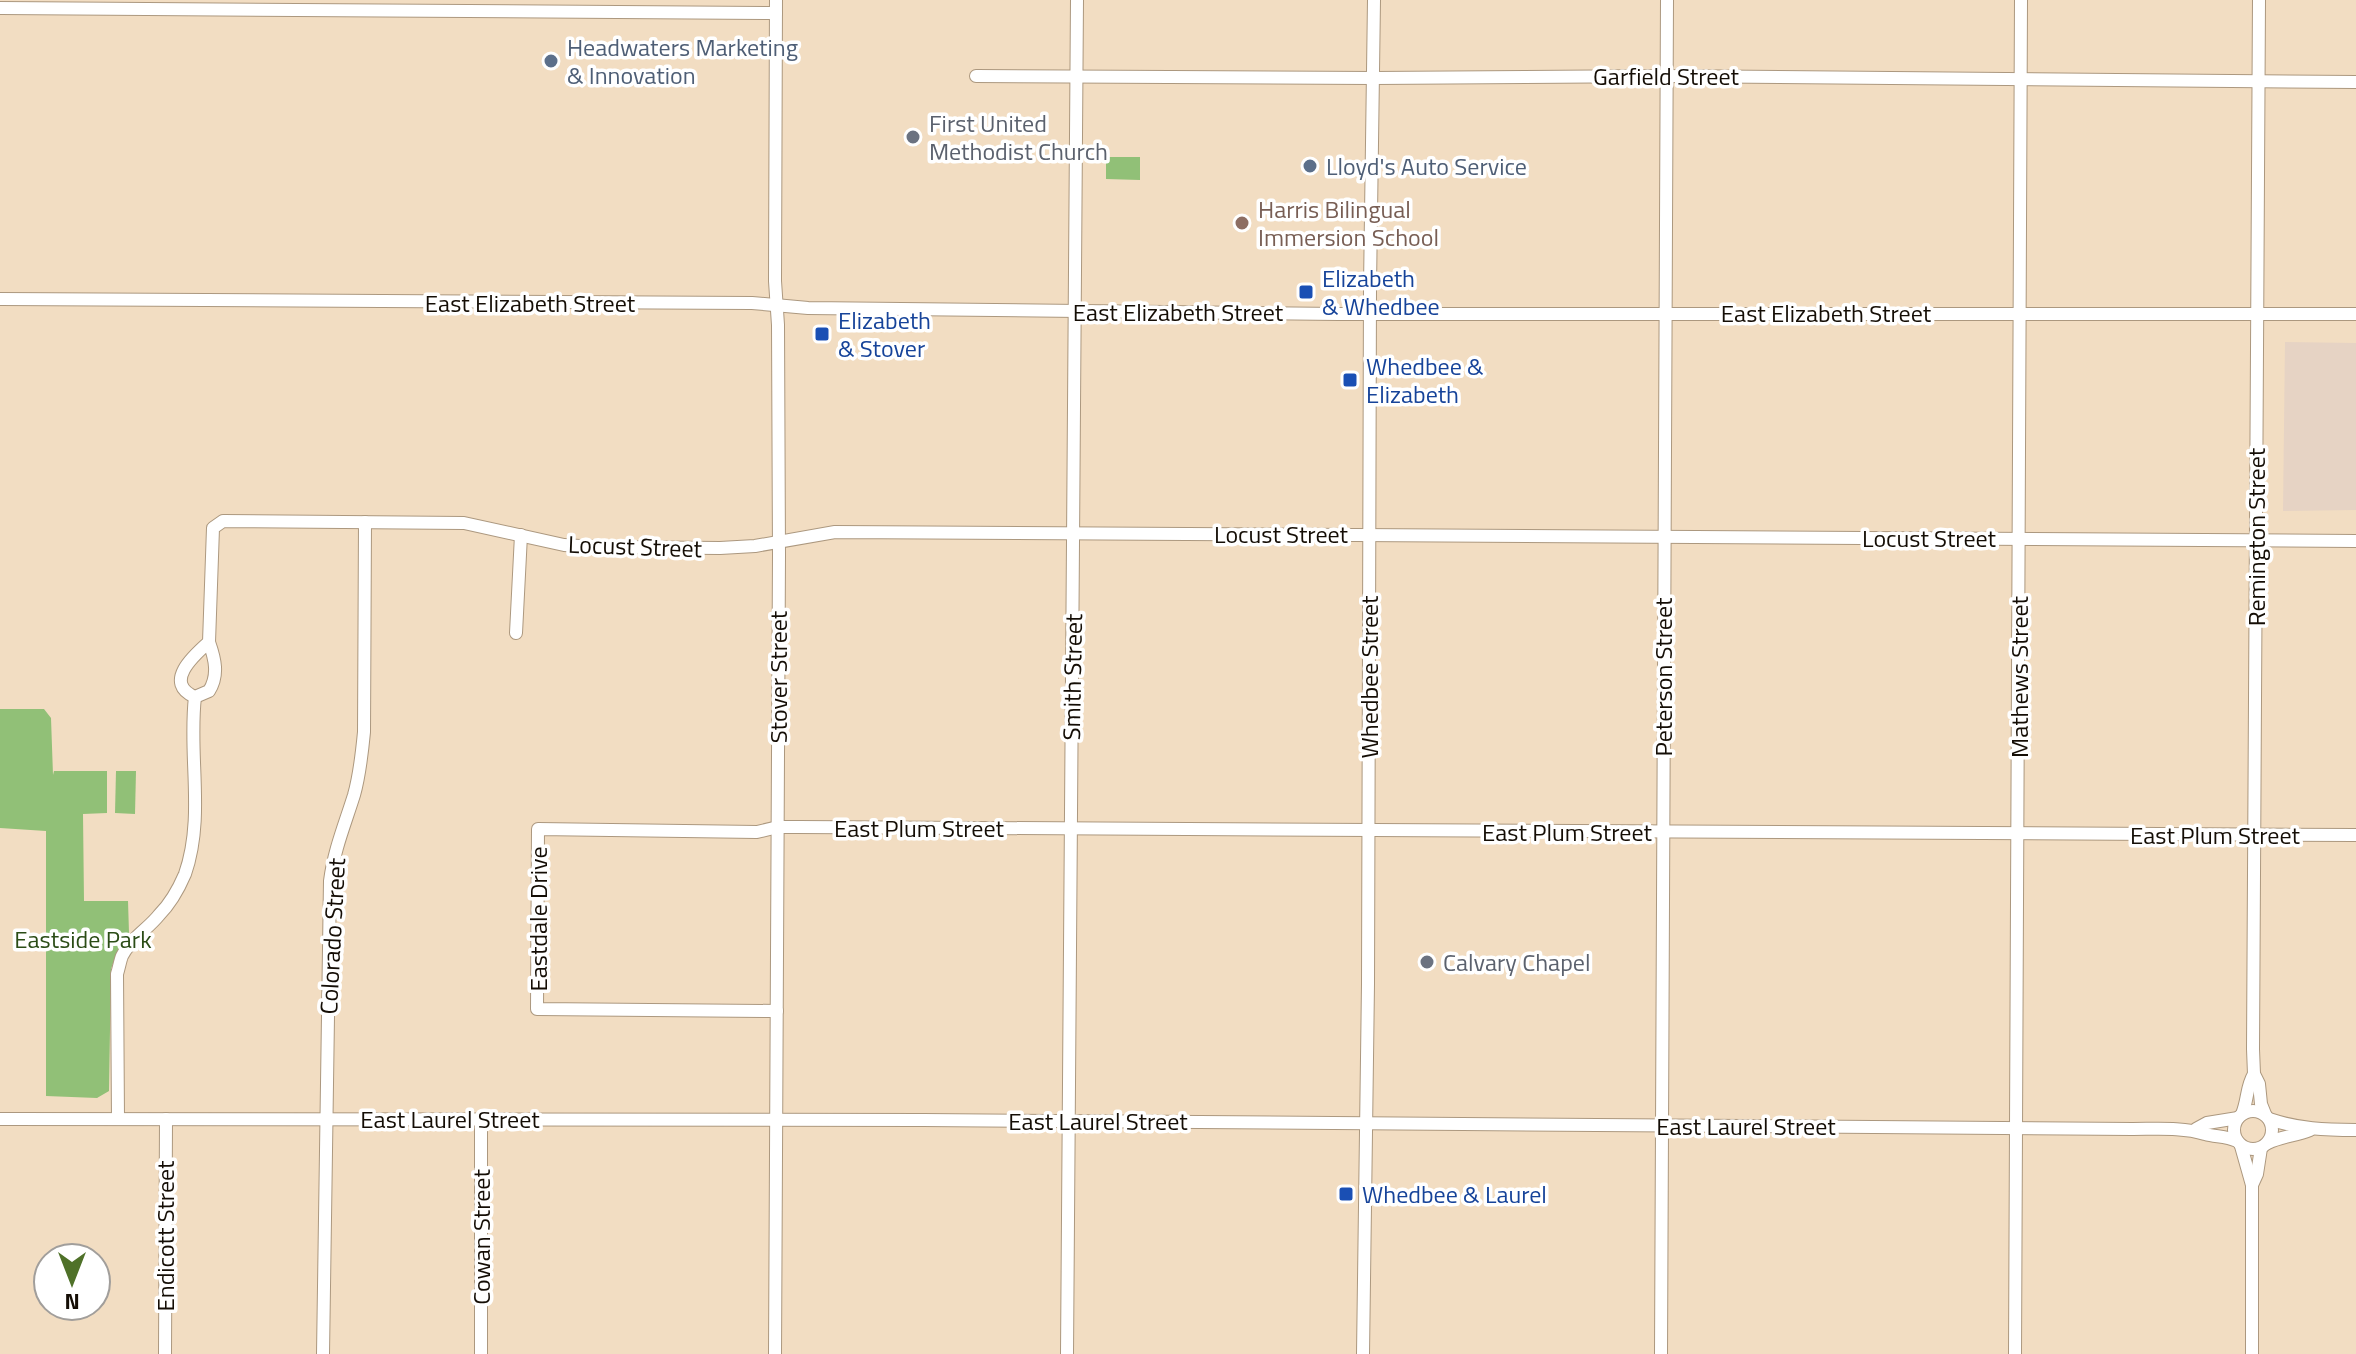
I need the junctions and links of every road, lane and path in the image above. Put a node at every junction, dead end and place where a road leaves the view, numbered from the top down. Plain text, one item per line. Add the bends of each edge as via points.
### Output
1 (1077, 0) edge
2 (1374, 0) edge
3 (1667, 0) edge
4 (2021, 0) edge
5 (2259, 0) edge
6 (156, 4) edge
7 (315, 5) edge
8 (481, 5) edge
9 (776, 7) edge
10 (0, 8) edge
11 (976, 76) dead end
12 (1666, 76) junction
13 (1075, 77) junction
14 (1374, 78) junction
15 (2021, 78) junction
16 (2259, 81) junction
17 (2356, 82) edge
18 (0, 299) edge
19 (777, 305) junction
20 (1075, 312) junction
21 (1370, 313) junction
22 (1665, 313) junction
23 (2257, 313) junction
24 (2021, 314) junction
25 (2356, 314) edge
26 (365, 522) junction
27 (1073, 533) junction
28 (521, 535) junction
29 (1370, 535) junction
30 (1664, 537) junction
31 (2020, 539) junction
32 (2255, 540) junction
33 (779, 541) junction
34 (2356, 541) edge
35 (516, 633) dead end
36 (209, 642) junction
37 (195, 697) junction
38 (778, 827) junction
39 (1071, 829) junction
40 (1369, 832) junction
41 (1663, 832) junction
42 (2018, 834) junction
43 (2254, 835) junction
44 (2356, 835) edge
45 (777, 1011) junction
46 (2254, 1074) junction
47 (2240, 1116) junction
48 (2267, 1116) junction
49 (118, 1118) junction
50 (0, 1119) edge
51 (166, 1119) junction
52 (326, 1119) junction
53 (481, 1119) junction
54 (776, 1119) junction
55 (1068, 1121) junction
56 (1365, 1124) junction
57 (1661, 1126) junction
58 (2017, 1128) junction
59 (2196, 1129) junction
60 (2310, 1130) junction
61 (2356, 1130) edge
62 (2239, 1143) junction
63 (2265, 1145) junction
64 (2252, 1185) junction
65 (165, 1354) edge
66 (323, 1354) edge
67 (481, 1354) edge
68 (775, 1354) edge
69 (1067, 1354) edge
70 (1363, 1354) edge
71 (1661, 1354) edge
72 (2015, 1354) edge
73 (2252, 1354) edge

1 - 13 street, Smith Street
2 - 14 street, Whedbee Street
3 - 12 street, Peterson Street
4 - 15 street, Mathews Street
5 - 16 street, Remington Street
6 - 7 street
6 - 10 street
7 - 8 street
8 - 9 street
9 - 19 street, Stover Street
11 - 13 street, Garfield Street
12 - 14 street, Garfield Street
12 - 15 street, Garfield Street
12 - 22 street, Peterson Street
13 - 14 street, Garfield Street
13 - 20 street, Smith Street
14 - 21 street, Whedbee Street
15 - 16 street, Garfield Street
15 - 24 street, Mathews Street
16 - 17 street, Garfield Street
16 - 23 street, Remington Street
18 - 19 street, East Elizabeth Street
19 - 20 street, East Elizabeth Street
19 - 33 street, Stover Street
20 - 21 street, East Elizabeth Street
20 - 27 street, Smith Street
21 - 22 street, East Elizabeth Street
21 - 29 street, Whedbee Street
22 - 24 street, East Elizabeth Street
22 - 30 street, Peterson Street
23 - 24 street, East Elizabeth Street
23 - 25 street, East Elizabeth Street
23 - 32 street, Remington Street
24 - 31 street, Mathews Street
26 - 28 street, Locust Street via 464,523
26 - 36 street, Locust Street via 223,521 213,528
26 - 52 street, Colorado Street via 364,732 359,774 330,881
27 - 29 street, Locust Street
27 - 33 street, Locust Street via 835,532
27 - 39 street, Smith Street
28 - 33 street, Locust Street via 597,547 720,548
28 - 35 street
29 - 30 street, Locust Street
29 - 40 street, Whedbee Street
30 - 31 street, Locust Street
30 - 41 street, Peterson Street
31 - 32 street, Locust Street
31 - 42 street, Mathews Street
32 - 34 street, Locust Street
32 - 43 street, Remington Street
33 - 38 street, Stover Street
36 - 37 street via 215,676 209,691
36 - 37 street via 185,666 181,679 187,694
37 - 49 street via 192,848 174,895 131,943 117,974
38 - 39 street, East Plum Street
38 - 45 street, Stover Street
38 - 45 street, Eastdale Drive via 757,832 538,829 537,1009
39 - 40 street, East Plum Street
39 - 55 street, Smith Street
40 - 41 street, East Plum Street
40 - 56 street, Whedbee Street
41 - 42 street, East Plum Street
41 - 57 street, Peterson Street
42 - 43 street, East Plum Street
42 - 58 street, Mathews Street
43 - 44 street, East Plum Street
43 - 46 street, Remington Street
45 - 54 street, Stover Street
46 - 47 street, Remington Street
46 - 48 street, Remington Street
47 - 48 street via 2253,1111
47 - 59 street, East Laurel Street
47 - 62 street via 2234,1129
48 - 60 street
48 - 63 street via 2273,1131
49 - 50 street, East Laurel Street
49 - 51 street, East Laurel Street
51 - 52 street, East Laurel Street
51 - 65 street, Endicott Street
52 - 53 street, East Laurel Street
52 - 66 street, Colorado Street
53 - 54 street, East Laurel Street
53 - 67 street, Cowan Street
54 - 55 street, East Laurel Street
54 - 68 street, Stover Street
55 - 56 street, East Laurel Street
55 - 69 street, Smith Street
56 - 57 street, East Laurel Street
56 - 70 street, Whedbee Street
57 - 58 street, East Laurel Street
57 - 71 street, Peterson Street
58 - 59 street, East Laurel Street
58 - 72 street, Mathews Street
59 - 62 street, East Laurel Street
60 - 61 street
60 - 63 street
62 - 63 street via 2253,1150
62 - 64 street
63 - 64 street
64 - 73 street

